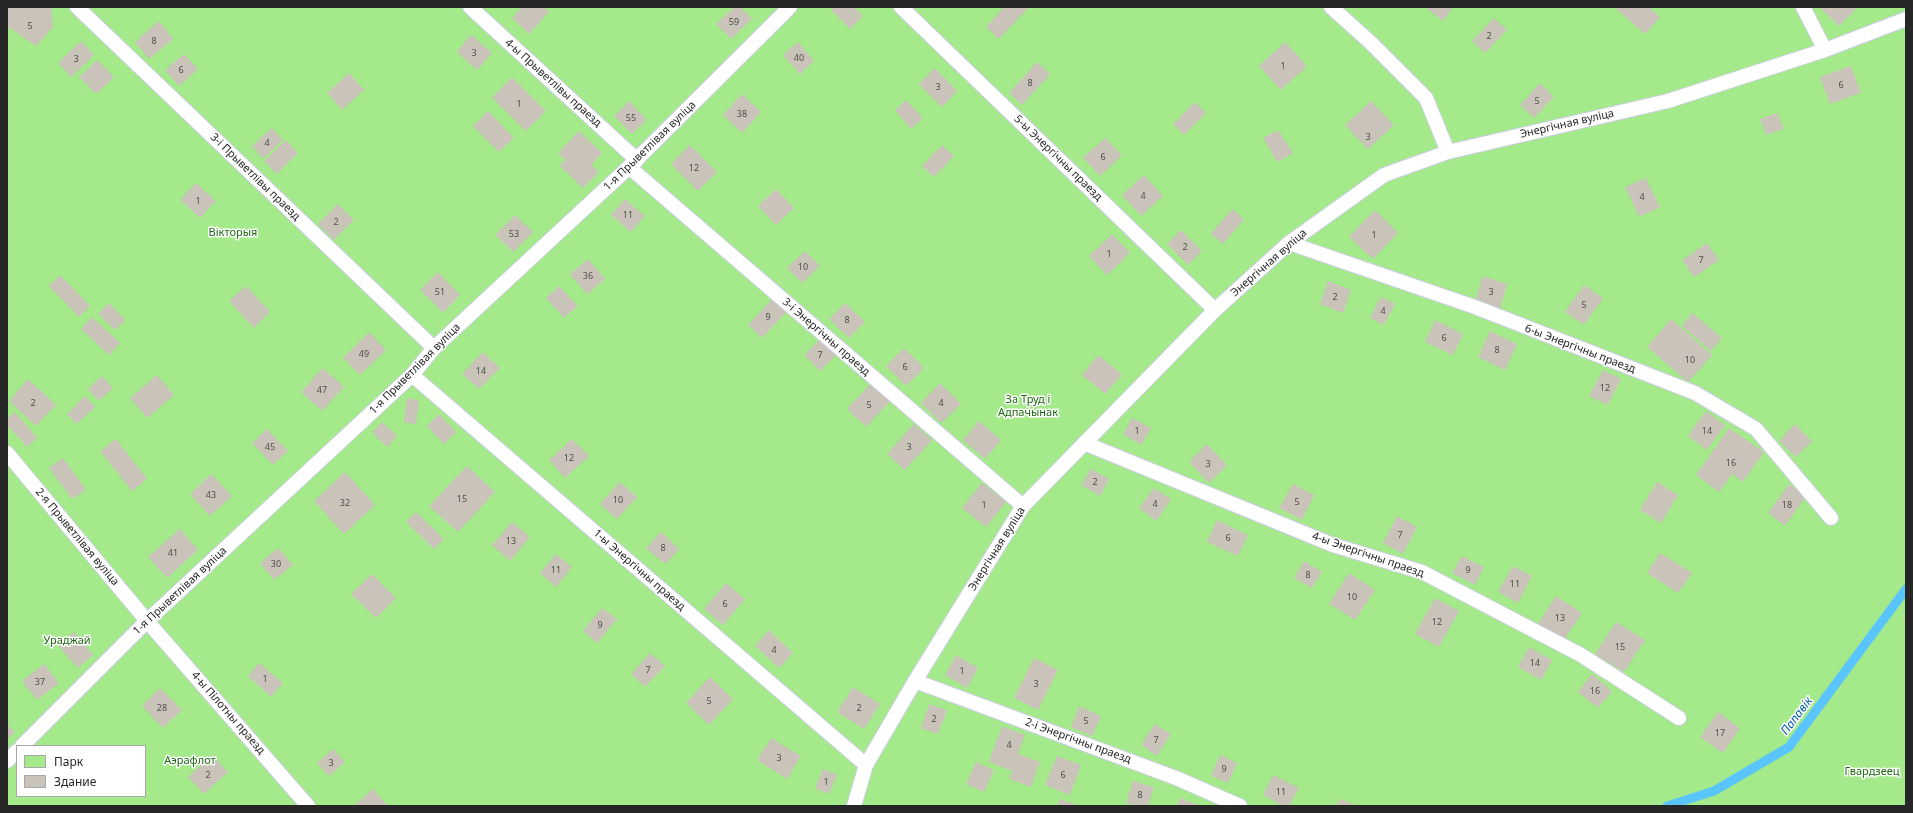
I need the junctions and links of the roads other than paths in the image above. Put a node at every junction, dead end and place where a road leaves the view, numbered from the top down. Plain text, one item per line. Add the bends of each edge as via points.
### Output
1 (77, 7) edge
2 (470, 7) edge
3 (790, 7) edge
4 (901, 7) edge
5 (1331, 7) edge
6 (1803, 7) edge
7 (1906, 19) edge
8 (1825, 50) junction
9 (1448, 152) junction
10 (633, 164) junction
11 (1289, 243) junction
12 (1215, 310) junction
13 (434, 348) junction
14 (412, 374) junction
15 (1084, 443) junction
16 (7, 453) edge
17 (1023, 506) junction
18 (1831, 518) dead end
19 (147, 621) junction
20 (915, 681) junction
21 (1679, 718) dead end
22 (23, 745) edge
23 (16, 752) edge
24 (7, 760) edge
25 (866, 765) junction
26 (308, 806) edge
27 (854, 806) edge
28 (1240, 806) edge

1 - 13 lane, 3-і Прыветлівы праезд
2 - 10 lane, 4-ы Прыветлівы праезд
3 - 10 lane, 1-я Прыветлівая вуліца
4 - 12 lane, 5-ы Энергічны праезд
5 - 9 lane via 1426,98
6 - 8 lane
7 - 8 lane, Энергічная вуліца
8 - 9 lane, Энергічная вуліца via 1668,101
9 - 11 lane, Энергічная вуліца via 1384,175
10 - 13 lane, 1-я Прыветлівая вуліца
10 - 17 lane, 3-і Энергічны праезд
11 - 12 lane, Энергічная вуліца
11 - 18 lane, 6-ы Энергічны праезд via 1475,307 1695,393 1756,429
12 - 15 lane, Энергічная вуліца
13 - 14 lane, 1-я Прыветлівая вуліца
14 - 19 lane, 1-я Прыветлівая вуліца
14 - 25 lane, 1-ы Энергічны праезд
15 - 17 lane, Энергічная вуліца
15 - 21 lane, 4-ы Энергічны праезд via 1333,545 1422,572 1580,655
16 - 19 lane, 2-я Прыветлівая вуліца
17 - 20 lane, Энергічная вуліца
19 - 22 lane, 1-я Прыветлівая вуліца
19 - 26 lane, 4-ы Пілотны праезд
20 - 25 lane, Энергічная вуліца
20 - 28 lane, 2-і Энергічны праезд via 1176,778
23 - 24 lane
25 - 27 lane, Энергічная вуліца

